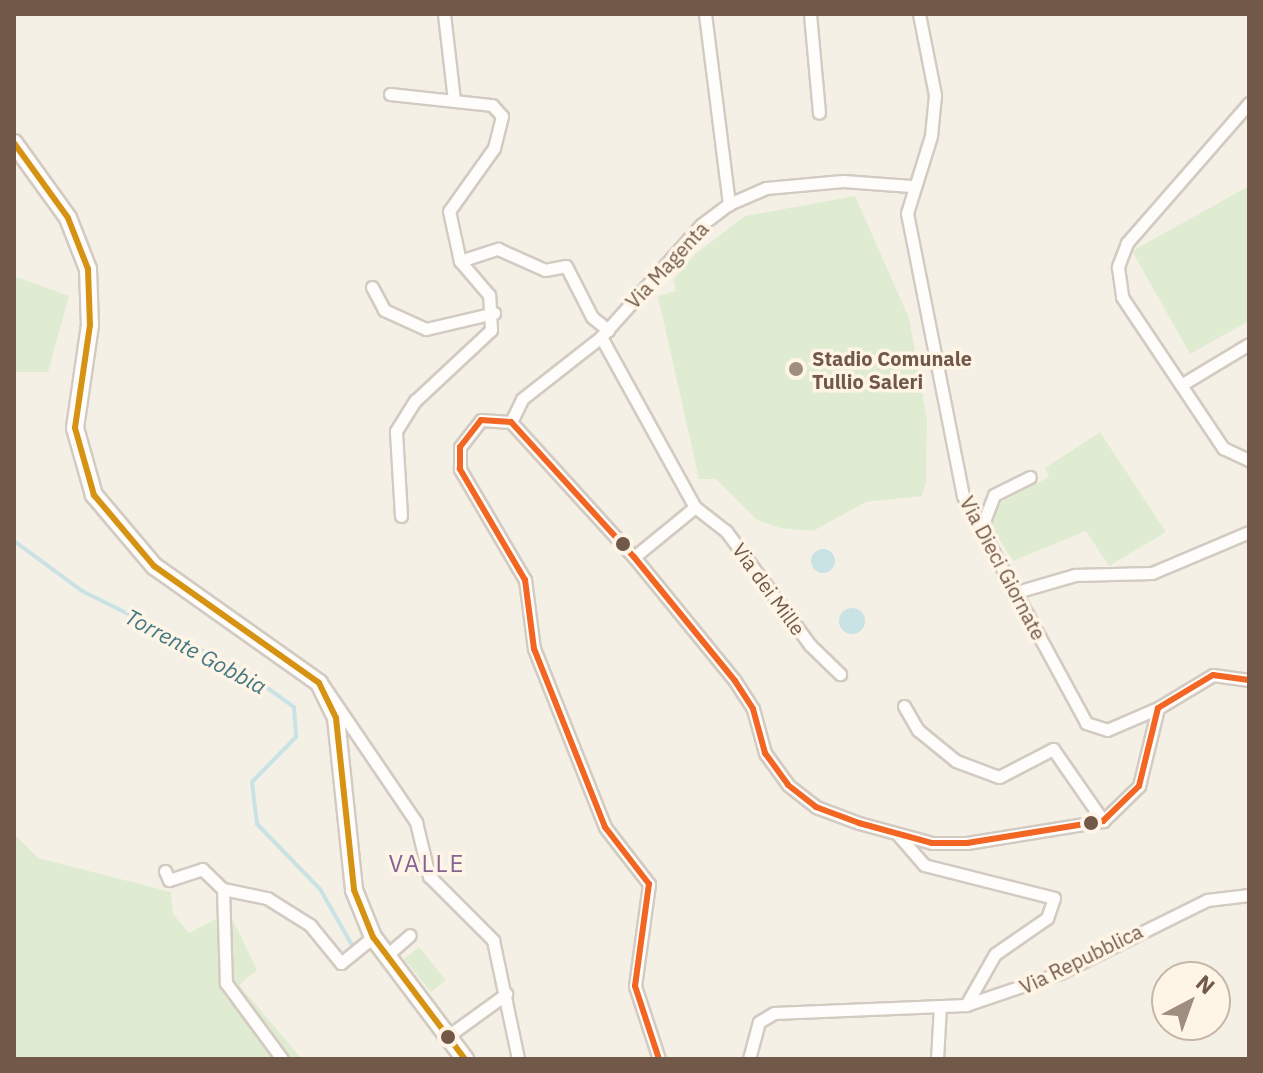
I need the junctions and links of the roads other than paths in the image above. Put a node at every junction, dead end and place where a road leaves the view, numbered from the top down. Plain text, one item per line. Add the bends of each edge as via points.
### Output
1 (444, 14) edge
2 (705, 14) edge
3 (810, 14) edge
4 (919, 14) edge
5 (390, 94) dead end
6 (454, 100) junction
7 (1249, 103) edge
8 (819, 113) dead end
9 (14, 143) edge
10 (911, 186) junction
11 (729, 204) junction
12 (460, 261) junction
13 (372, 287) dead end
14 (494, 313) junction
15 (604, 334) junction
16 (1249, 344) edge
17 (1181, 385) junction
18 (511, 422) junction
19 (1249, 460) edge
20 (1030, 477) dead end
21 (695, 507) junction
22 (401, 516) dead end
23 (981, 529) junction
24 (1249, 532) edge
25 (634, 557) junction
26 (1013, 593) junction
27 (840, 674) dead end
28 (1249, 680) edge
29 (319, 683) junction
30 (904, 706) dead end
31 (1158, 708) junction
32 (1103, 821) junction
33 (899, 836) junction
34 (165, 871) dead end
35 (223, 889) junction
36 (1249, 895) edge
37 (410, 935) dead end
38 (373, 937) junction
39 (387, 955) junction
40 (506, 994) junction
41 (966, 1005) junction
42 (940, 1006) junction
43 (448, 1036) junction
44 (282, 1059) edge
45 (465, 1059) edge
46 (518, 1059) edge
47 (659, 1059) edge
48 (749, 1059) edge
49 (937, 1059) edge

1 - 6 street
2 - 11 street
3 - 8 street
4 - 10 street, Via Dieci Giornate via 935,95 931,136
5 - 6 street
6 - 12 street via 492,105 503,130 449,211
7 - 17 street via 1127,243 1118,267 1122,297
9 - 29 main road via 68,218 88,269 90,325 75,428 94,495 154,566
10 - 11 street, Via Magenta via 843,181 766,188
10 - 23 street, Via Dieci Giornate via 907,213 936,369 963,496
11 - 15 street, Via Magenta via 701,225
12 - 14 street
12 - 15 street, Via dei Mille via 498,249 545,270 566,266
13 - 14 street via 384,310 426,329
14 - 22 street via 479,348 415,401 396,431
15 - 18 street, Via Magenta via 522,399
15 - 21 street, Via dei Mille
16 - 17 street
17 - 19 street via 1223,448
18 - 25 street
18 - 47 street via 494,416 469,430 460,469 525,580 534,649 605,827 649,884 635,986
20 - 23 street via 994,495
21 - 25 street
21 - 27 street, Via dei Mille via 726,531 810,645
23 - 26 street, Via Dieci Giornate
24 - 26 street via 1152,573 1075,575
25 - 33 street via 735,681 753,709 765,753 788,785 816,807
26 - 31 street, Via Dieci Giornate via 1093,729 1107,730
28 - 31 street via 1213,675
29 - 38 main road via 336,718 354,890
29 - 40 street via 332,692 416,822 441,894 493,940
30 - 32 street via 918,730 956,761 999,777 1053,749
31 - 32 street via 1139,786
32 - 33 street via 967,843
33 - 41 street via 924,865 1054,898 1047,918 995,954
34 - 35 street via 169,880 202,869
35 - 38 street via 267,898 310,925 341,963
35 - 44 street via 226,983
36 - 41 street, Via Repubblica via 1207,900 1060,973
37 - 39 street
38 - 39 main road
39 - 43 main road
40 - 43 street
40 - 46 street
41 - 42 street, Via Repubblica
42 - 48 street, Via Repubblica via 774,1013 759,1022
42 - 49 street
43 - 45 main road

